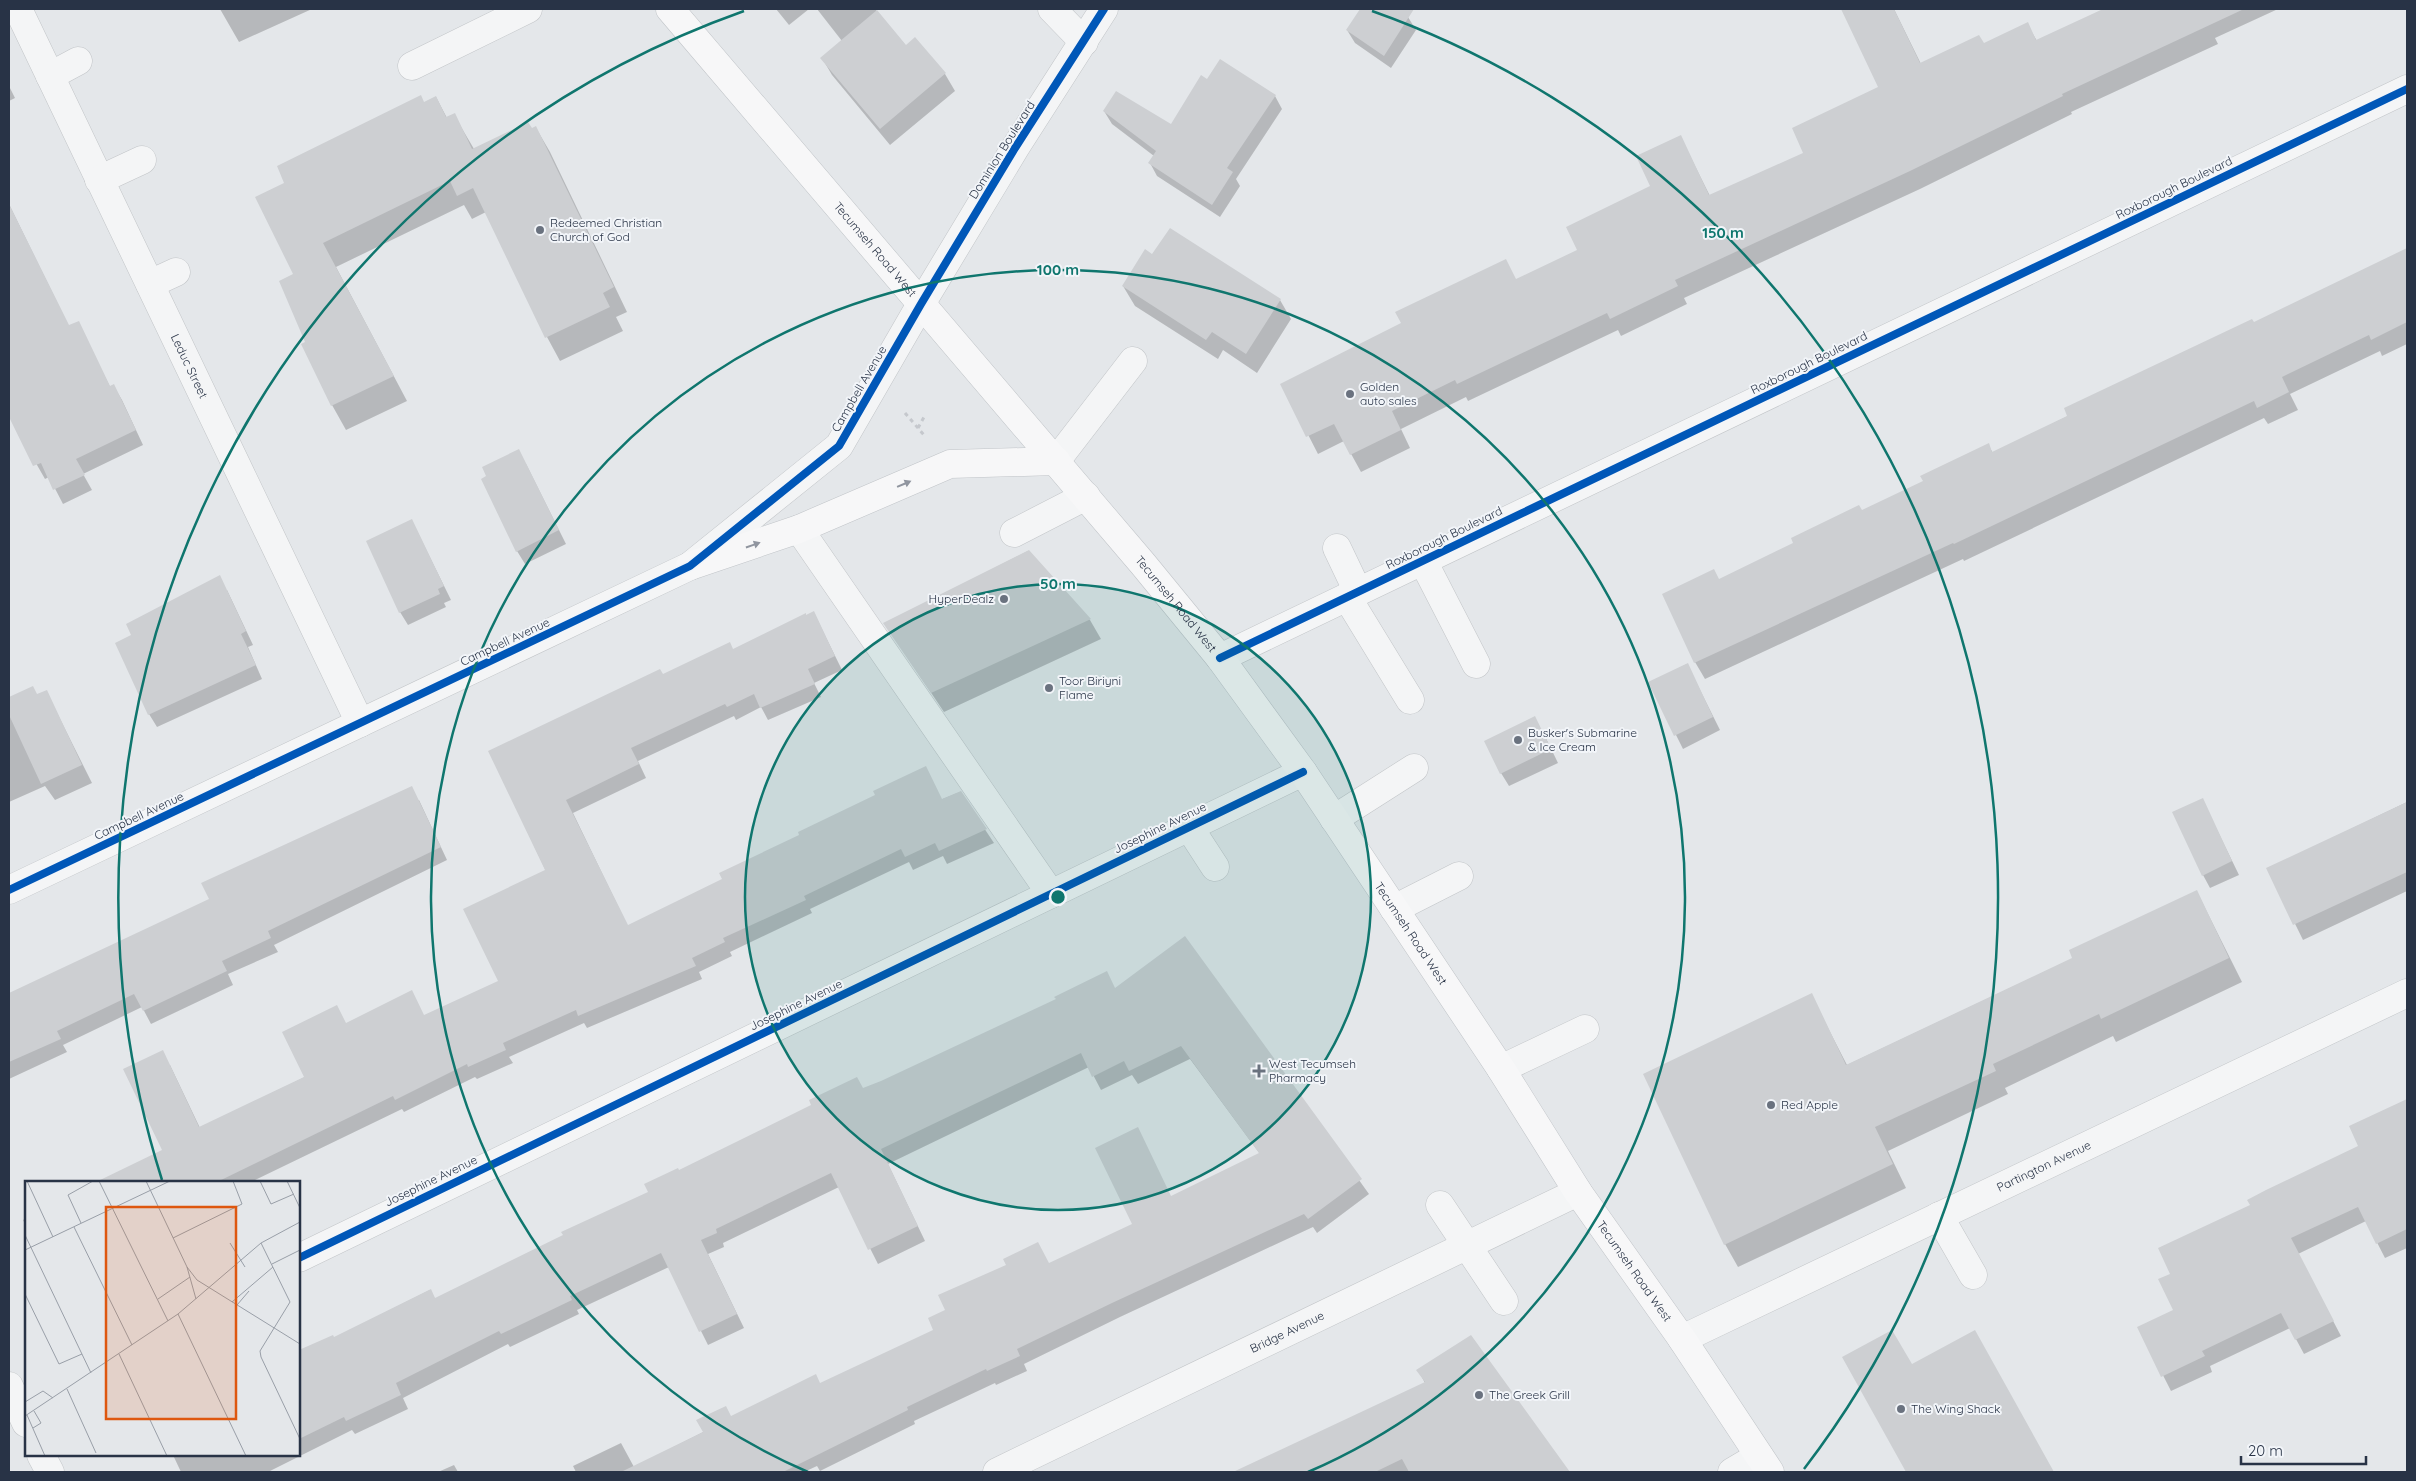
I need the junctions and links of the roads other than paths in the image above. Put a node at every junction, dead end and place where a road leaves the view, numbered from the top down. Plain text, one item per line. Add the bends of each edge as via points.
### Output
1 (18, 9) edge
2 (528, 9) edge
3 (670, 9) edge
4 (1052, 9) edge
5 (1104, 9) edge
6 (1084, 42) junction
7 (78, 61) dead end
8 (412, 66) dead end
9 (50, 76) junction
10 (2407, 89) edge
11 (142, 160) dead end
12 (99, 180) junction
13 (176, 272) dead end
14 (150, 284) junction
15 (921, 304) junction
16 (1133, 362) dead end
17 (1056, 461) junction
18 (1086, 496) junction
19 (799, 529) junction
20 (1014, 533) dead end
21 (1337, 548) dead end
22 (1422, 561) junction
23 (690, 566) junction
24 (1352, 595) junction
25 (1220, 658) junction
26 (1476, 664) dead end
27 (1410, 700) dead end
28 (360, 723) junction
29 (1414, 768) dead end
30 (1303, 772) junction
31 (1334, 819) junction
32 (1189, 827) junction
33 (1215, 867) dead end
34 (1460, 876) dead end
35 (9, 890) edge
36 (1051, 894) junction
37 (1394, 909) junction
38 (2407, 994) edge
39 (1585, 1029) dead end
40 (1500, 1069) junction
41 (1578, 1192) junction
42 (1440, 1206) dead end
43 (1939, 1216) junction
44 (1466, 1245) junction
45 (300, 1258) edge
46 (1973, 1275) dead end
47 (1504, 1301) dead end
48 (1682, 1339) junction
49 (14, 1393) edge
50 (25, 1420) edge
51 (42, 1456) edge
52 (1764, 1464) edge
53 (50, 1472) edge
54 (997, 1472) edge
55 (1732, 1472) edge

1 - 9 street, Leduc Street
2 - 8 street
3 - 15 main road, Tecumseh Road West
4 - 6 street
5 - 6 street, Dominion Boulevard
6 - 15 street, Dominion Boulevard via 1015,148
7 - 9 street
9 - 12 street, Leduc Street
10 - 22 street, Roxborough Boulevard
11 - 12 street
12 - 14 street, Leduc Street
13 - 14 street
14 - 28 street, Leduc Street
15 - 17 main road, Tecumseh Road West
15 - 23 street, Campbell Avenue via 839,446
16 - 17 street
17 - 18 main road, Tecumseh Road West
19 -> 17 main road via 950,464
18 - 20 street
18 - 25 main road, Tecumseh Road West
23 -> 19 main road
19 - 36 street
21 - 24 street
22 - 24 street, Roxborough Boulevard
22 - 26 street
23 - 28 street, Campbell Avenue
24 - 25 street, Roxborough Boulevard
24 - 27 street
25 - 30 main road, Tecumseh Road West
28 - 35 street, Campbell Avenue
29 - 31 street
30 - 31 main road, Tecumseh Road West
30 - 32 street, Josephine Avenue
31 - 37 main road, Tecumseh Road West
32 - 33 street
32 - 36 street, Josephine Avenue
34 - 37 street
36 - 45 street, Josephine Avenue
37 - 40 main road, Tecumseh Road West
38 - 43 street, Partington Avenue
39 - 40 street
40 - 41 main road, Tecumseh Road West
41 - 44 street, Bridge Avenue
41 - 48 main road, Tecumseh Road West
42 - 44 street
43 - 46 street
43 - 48 street, Partington Avenue
44 - 47 street
44 - 54 street, Bridge Avenue
48 - 52 main road, Tecumseh Road West
49 - 50 street
51 - 53 street
52 - 55 street

